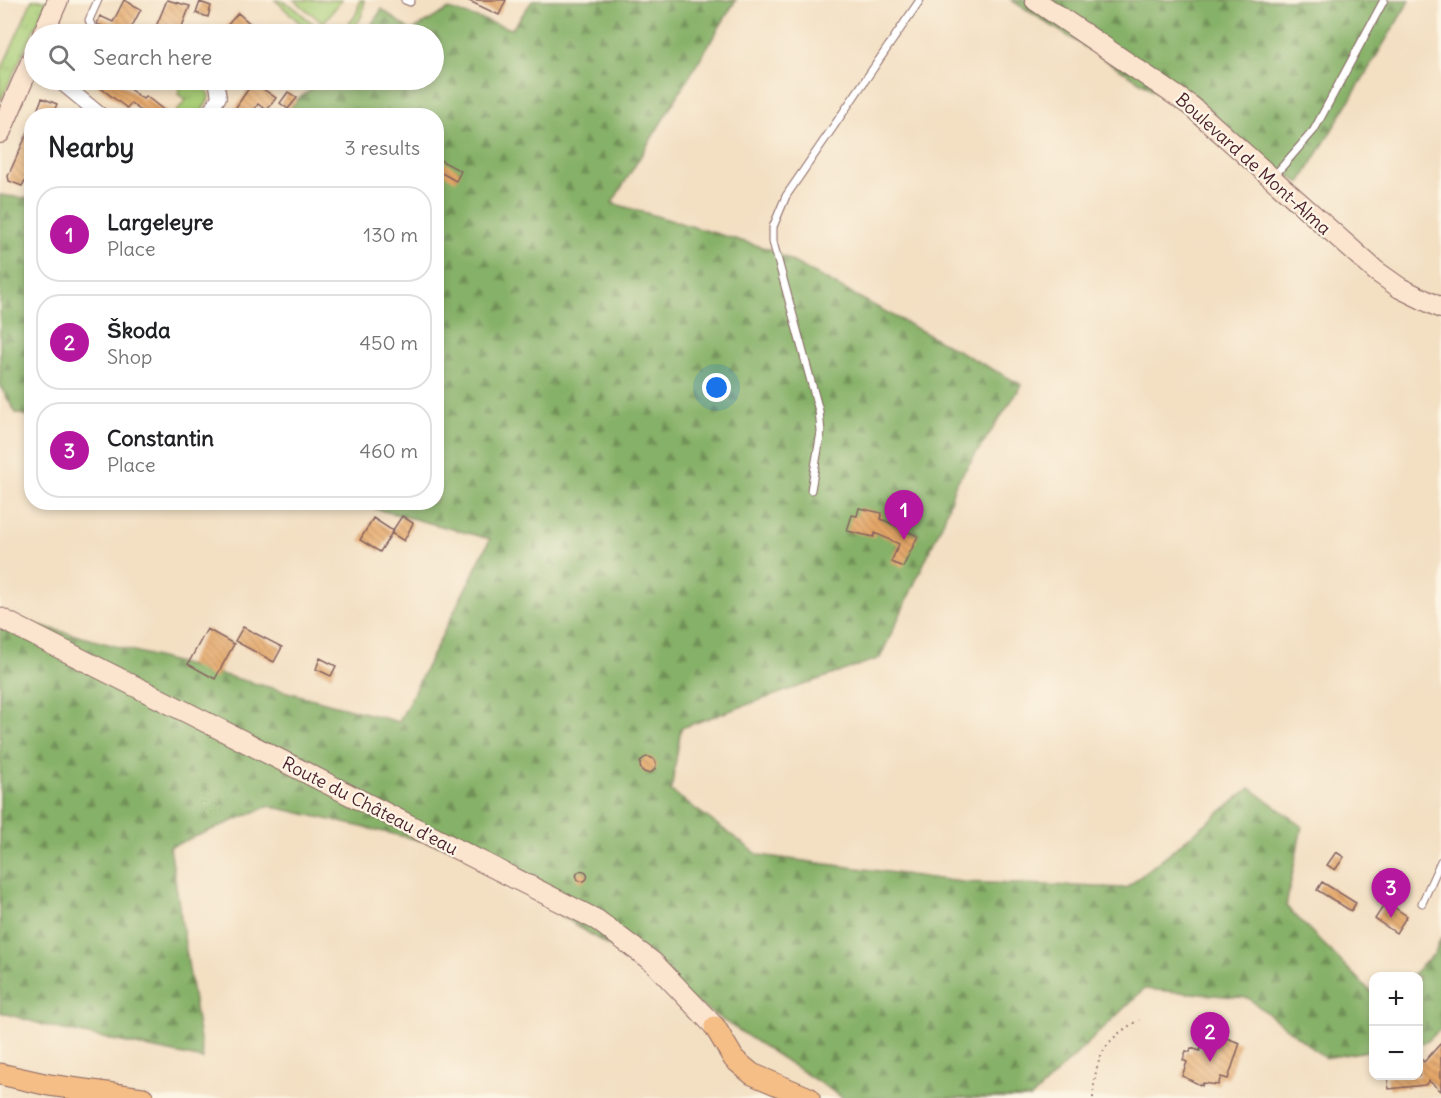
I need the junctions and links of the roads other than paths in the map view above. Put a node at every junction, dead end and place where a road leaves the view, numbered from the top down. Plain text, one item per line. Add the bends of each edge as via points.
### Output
1 (58, 0) edge
2 (98, 0) edge
3 (405, 0) edge
4 (411, 0) edge
5 (920, 0) edge
6 (1035, 0) edge
7 (1384, 0) edge
8 (47, 24) edge
9 (91, 24) edge
10 (24, 81) edge
11 (70, 90) edge
12 (218, 90) edge
13 (92, 108) edge
14 (212, 108) edge
15 (0, 134) edge
16 (1272, 178) junction
17 (1441, 308) edge
18 (811, 490) dead end
19 (0, 618) edge
20 (1441, 861) edge
21 (1422, 903) dead end
22 (715, 1027) joint
23 (0, 1076) edge
24 (143, 1098) edge
25 (809, 1098) edge

1 - 8 main road
2 - 9 lane
3 - 4 lane
5 - 18 lane via 786,196 773,227 776,256 819,411 821,432
6 - 16 main road, Boulevard de Mont-Alma via 1191,106
7 - 16 lane via 1314,130
10 - 15 main road
11 - 13 street
12 - 14 street via 219,97
16 - 17 main road, Boulevard de Mont-Alma via 1376,271
19 - 22 main road, Route du Château d'eau via 597,920 654,963
20 - 21 lane
22 - 25 main road via 734,1059 752,1074
23 - 24 main road

